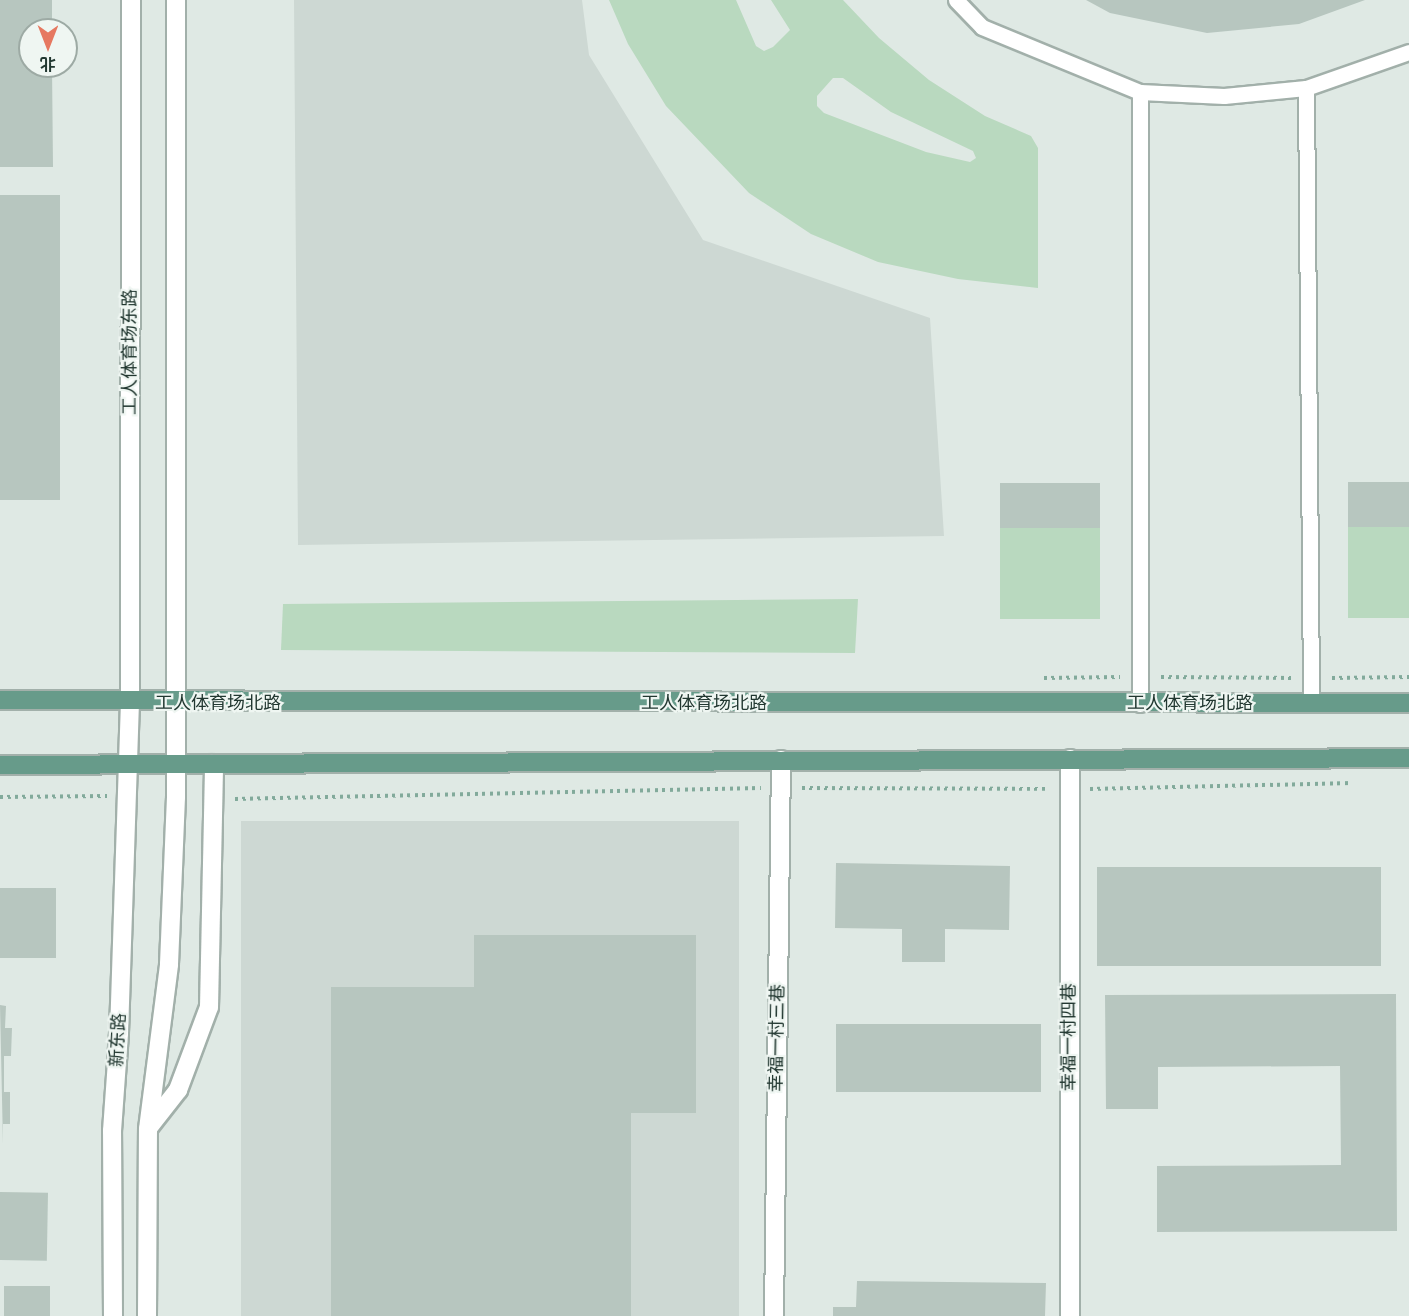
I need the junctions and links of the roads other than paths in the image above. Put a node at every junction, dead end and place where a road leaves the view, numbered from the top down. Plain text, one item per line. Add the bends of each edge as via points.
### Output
1 (131, 0) edge
2 (176, 0) edge
3 (956, 0) edge
4 (1409, 52) edge
5 (1306, 88) junction
6 (1140, 92) junction
7 (0, 700) edge
8 (1311, 702) junction
9 (1409, 702) edge
10 (176, 703) junction
11 (130, 704) junction
12 (1140, 704) junction
13 (1409, 758) edge
14 (1070, 759) junction
15 (781, 760) junction
16 (175, 764) junction
17 (214, 764) junction
18 (0, 765) edge
19 (127, 765) junction
20 (148, 1129) junction
21 (113, 1316) edge
22 (147, 1316) edge
23 (774, 1316) edge
24 (1070, 1316) edge

1 - 11 main road, 工人体育场东路
2 - 10 main road
3 - 6 lane via 982,27
4 - 5 lane
5 - 6 lane via 1224,96
5 - 8 lane
6 - 12 lane
7 - 11 main road, 工人体育场北路
8 - 9 main road, 工人体育场北路
8 - 12 main road, 工人体育场北路
10 - 11 main road, 工人体育场北路
10 - 12 main road, 工人体育场北路
10 - 16 main road
11 - 19 main road, 工人体育场东路
13 - 14 main road
14 - 15 main road
14 - 24 main road, 幸福一村四巷
15 - 17 main road
15 - 23 main road, 幸福一村三巷
16 - 17 main road
16 - 19 main road
16 - 20 main road via 169,964
17 - 20 main road via 209,1007 178,1090
18 - 19 main road
19 - 21 main road, 新东路 via 119,1034 112,1131
20 - 22 main road

